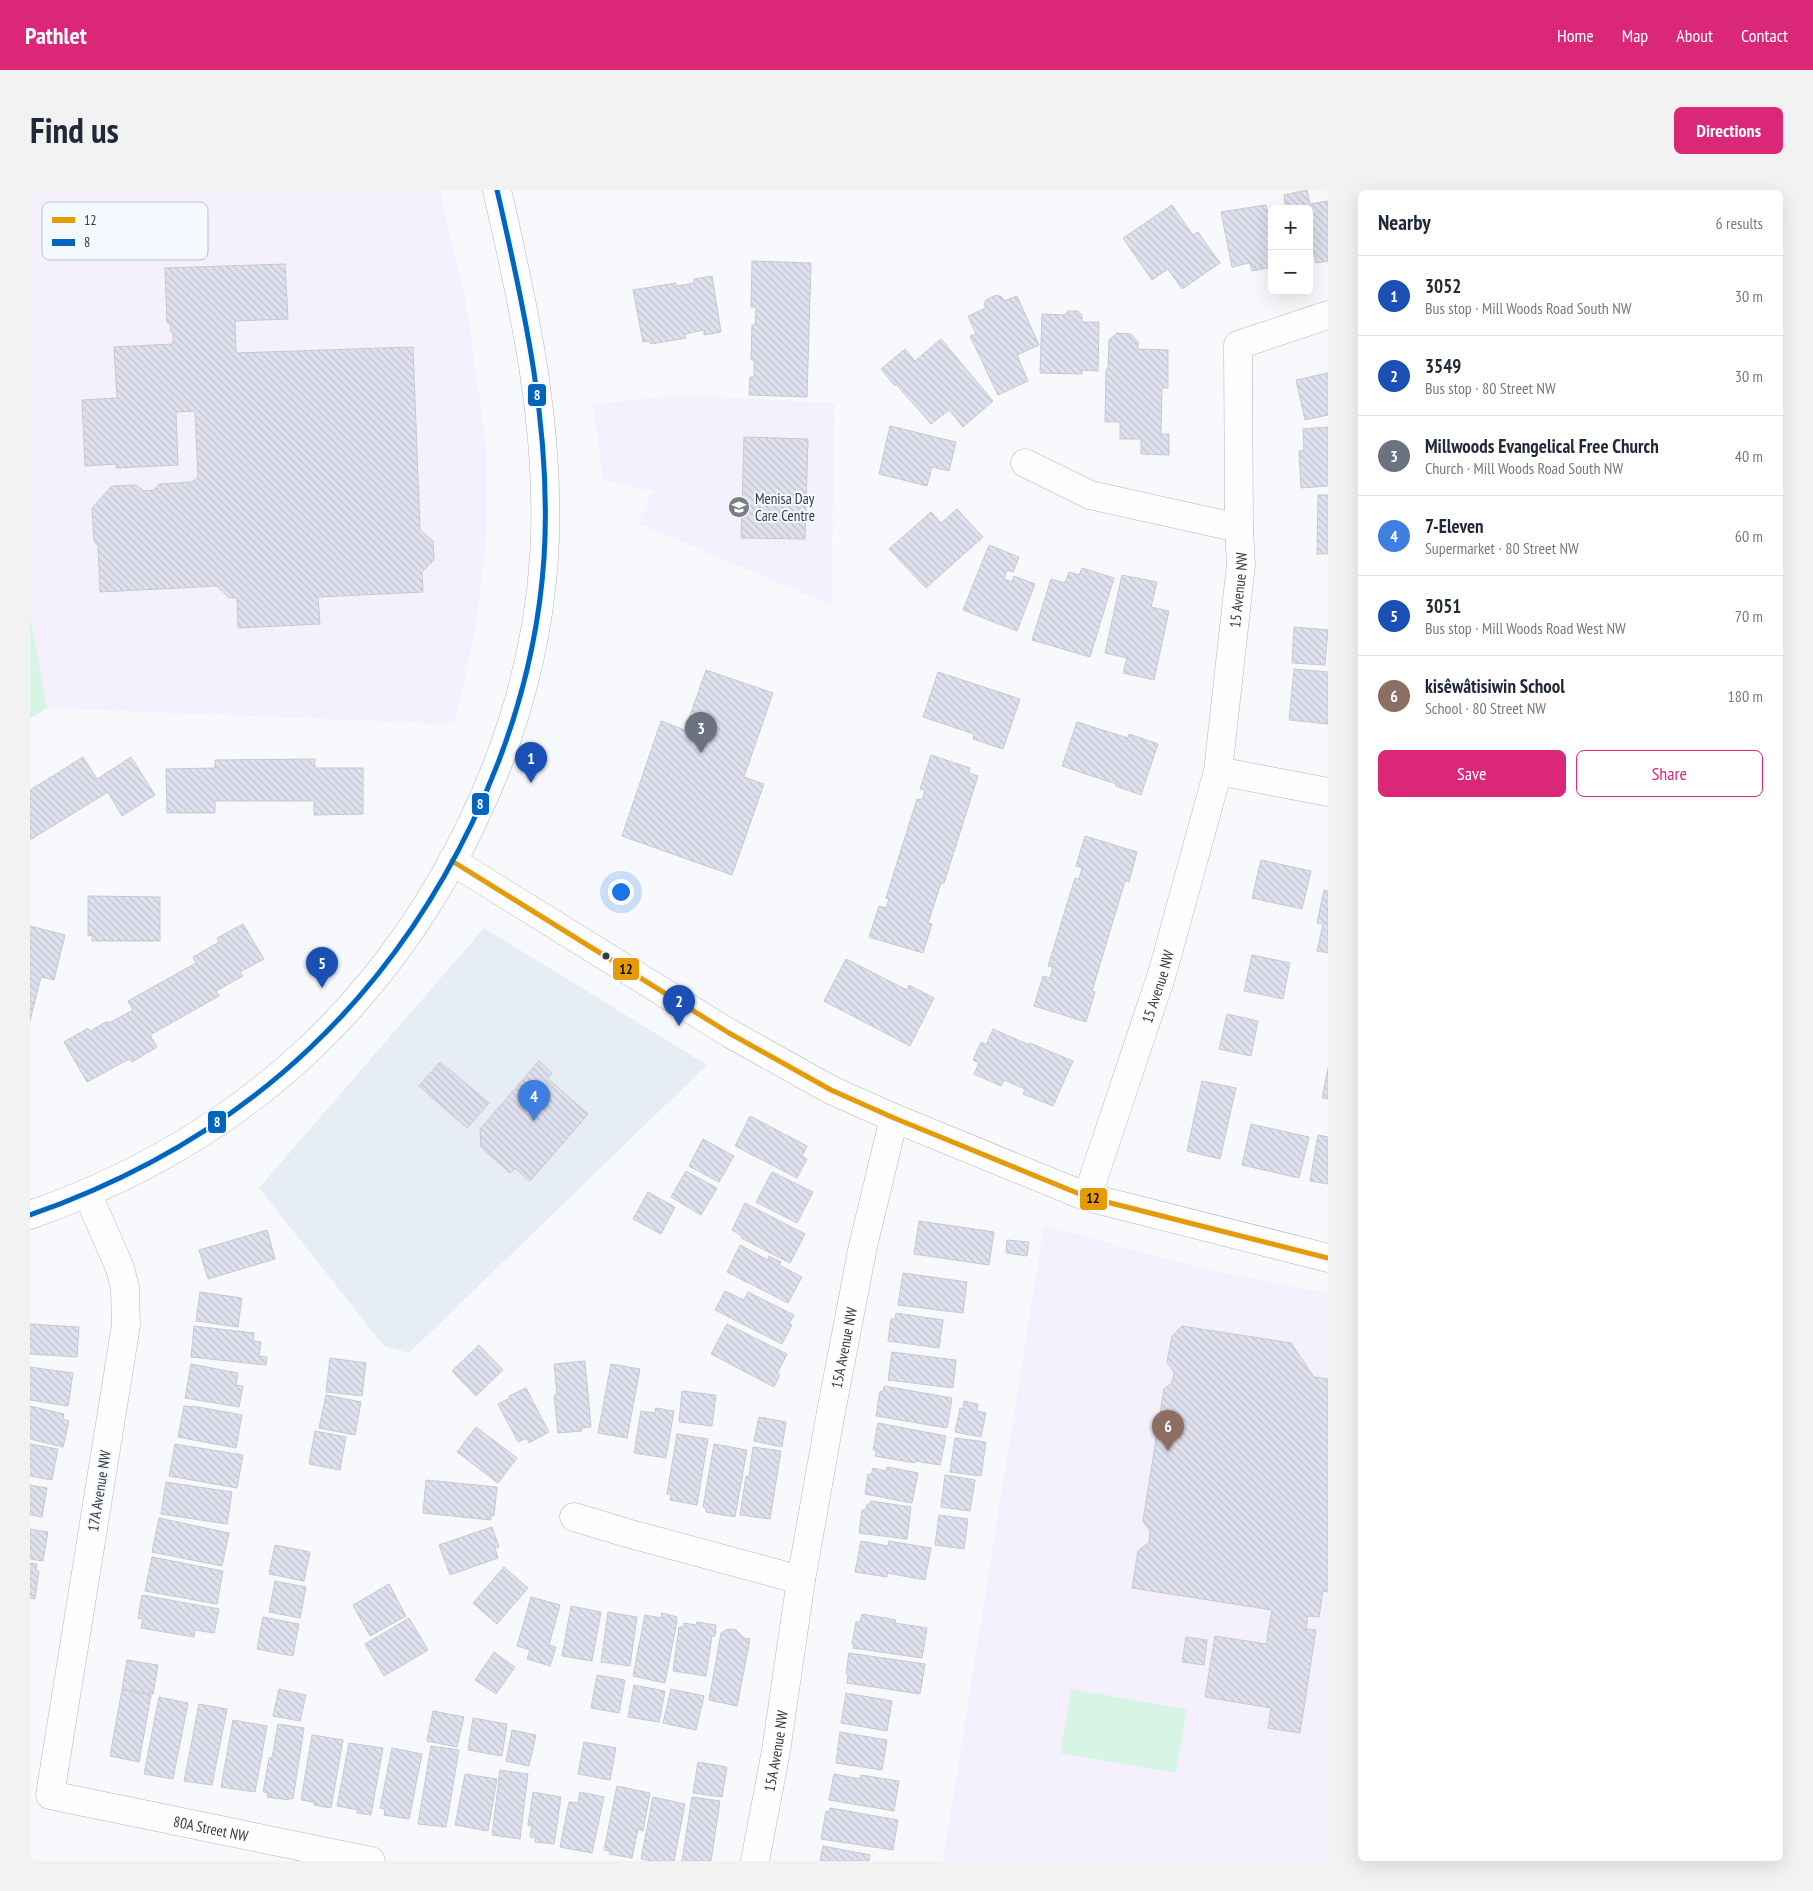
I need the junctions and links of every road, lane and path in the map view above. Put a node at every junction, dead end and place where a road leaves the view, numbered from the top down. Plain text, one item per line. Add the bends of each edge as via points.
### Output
1 (497, 190) edge
2 (1328, 315) edge
3 (1026, 463) dead end
4 (1239, 528) junction
5 (1218, 771) junction
6 (1328, 792) edge
7 (452, 861) junction
8 (894, 1118) junction
9 (87, 1193) junction
10 (1087, 1197) junction
11 (30, 1215) edge
12 (1328, 1258) edge
13 (574, 1516) dead end
14 (801, 1580) junction
15 (50, 1796) joint
16 (371, 1861) edge
17 (755, 1861) edge

1 - 7 street via 536,375 546,492 544,558 538,616 509,730 472,826
2 - 4 street, 15 Avenue NW via 1238,345
3 - 4 street via 1090,495
4 - 5 street, 15 Avenue NW via 1241,564
5 - 6 street
5 - 10 street, 15 Avenue NW via 1162,974
7 - 8 street via 747,1044 831,1090
7 - 9 street via 386,963 312,1046 218,1122 142,1168
8 - 10 street
8 - 14 street, 15A Avenue NW via 863,1246
9 - 11 street
9 - 15 street, 17A Avenue NW via 126,1288 126,1325
10 - 12 street
13 - 14 street via 627,1534
14 - 17 street, 15A Avenue NW via 776,1751
15 - 16 street, 80A Street NW

